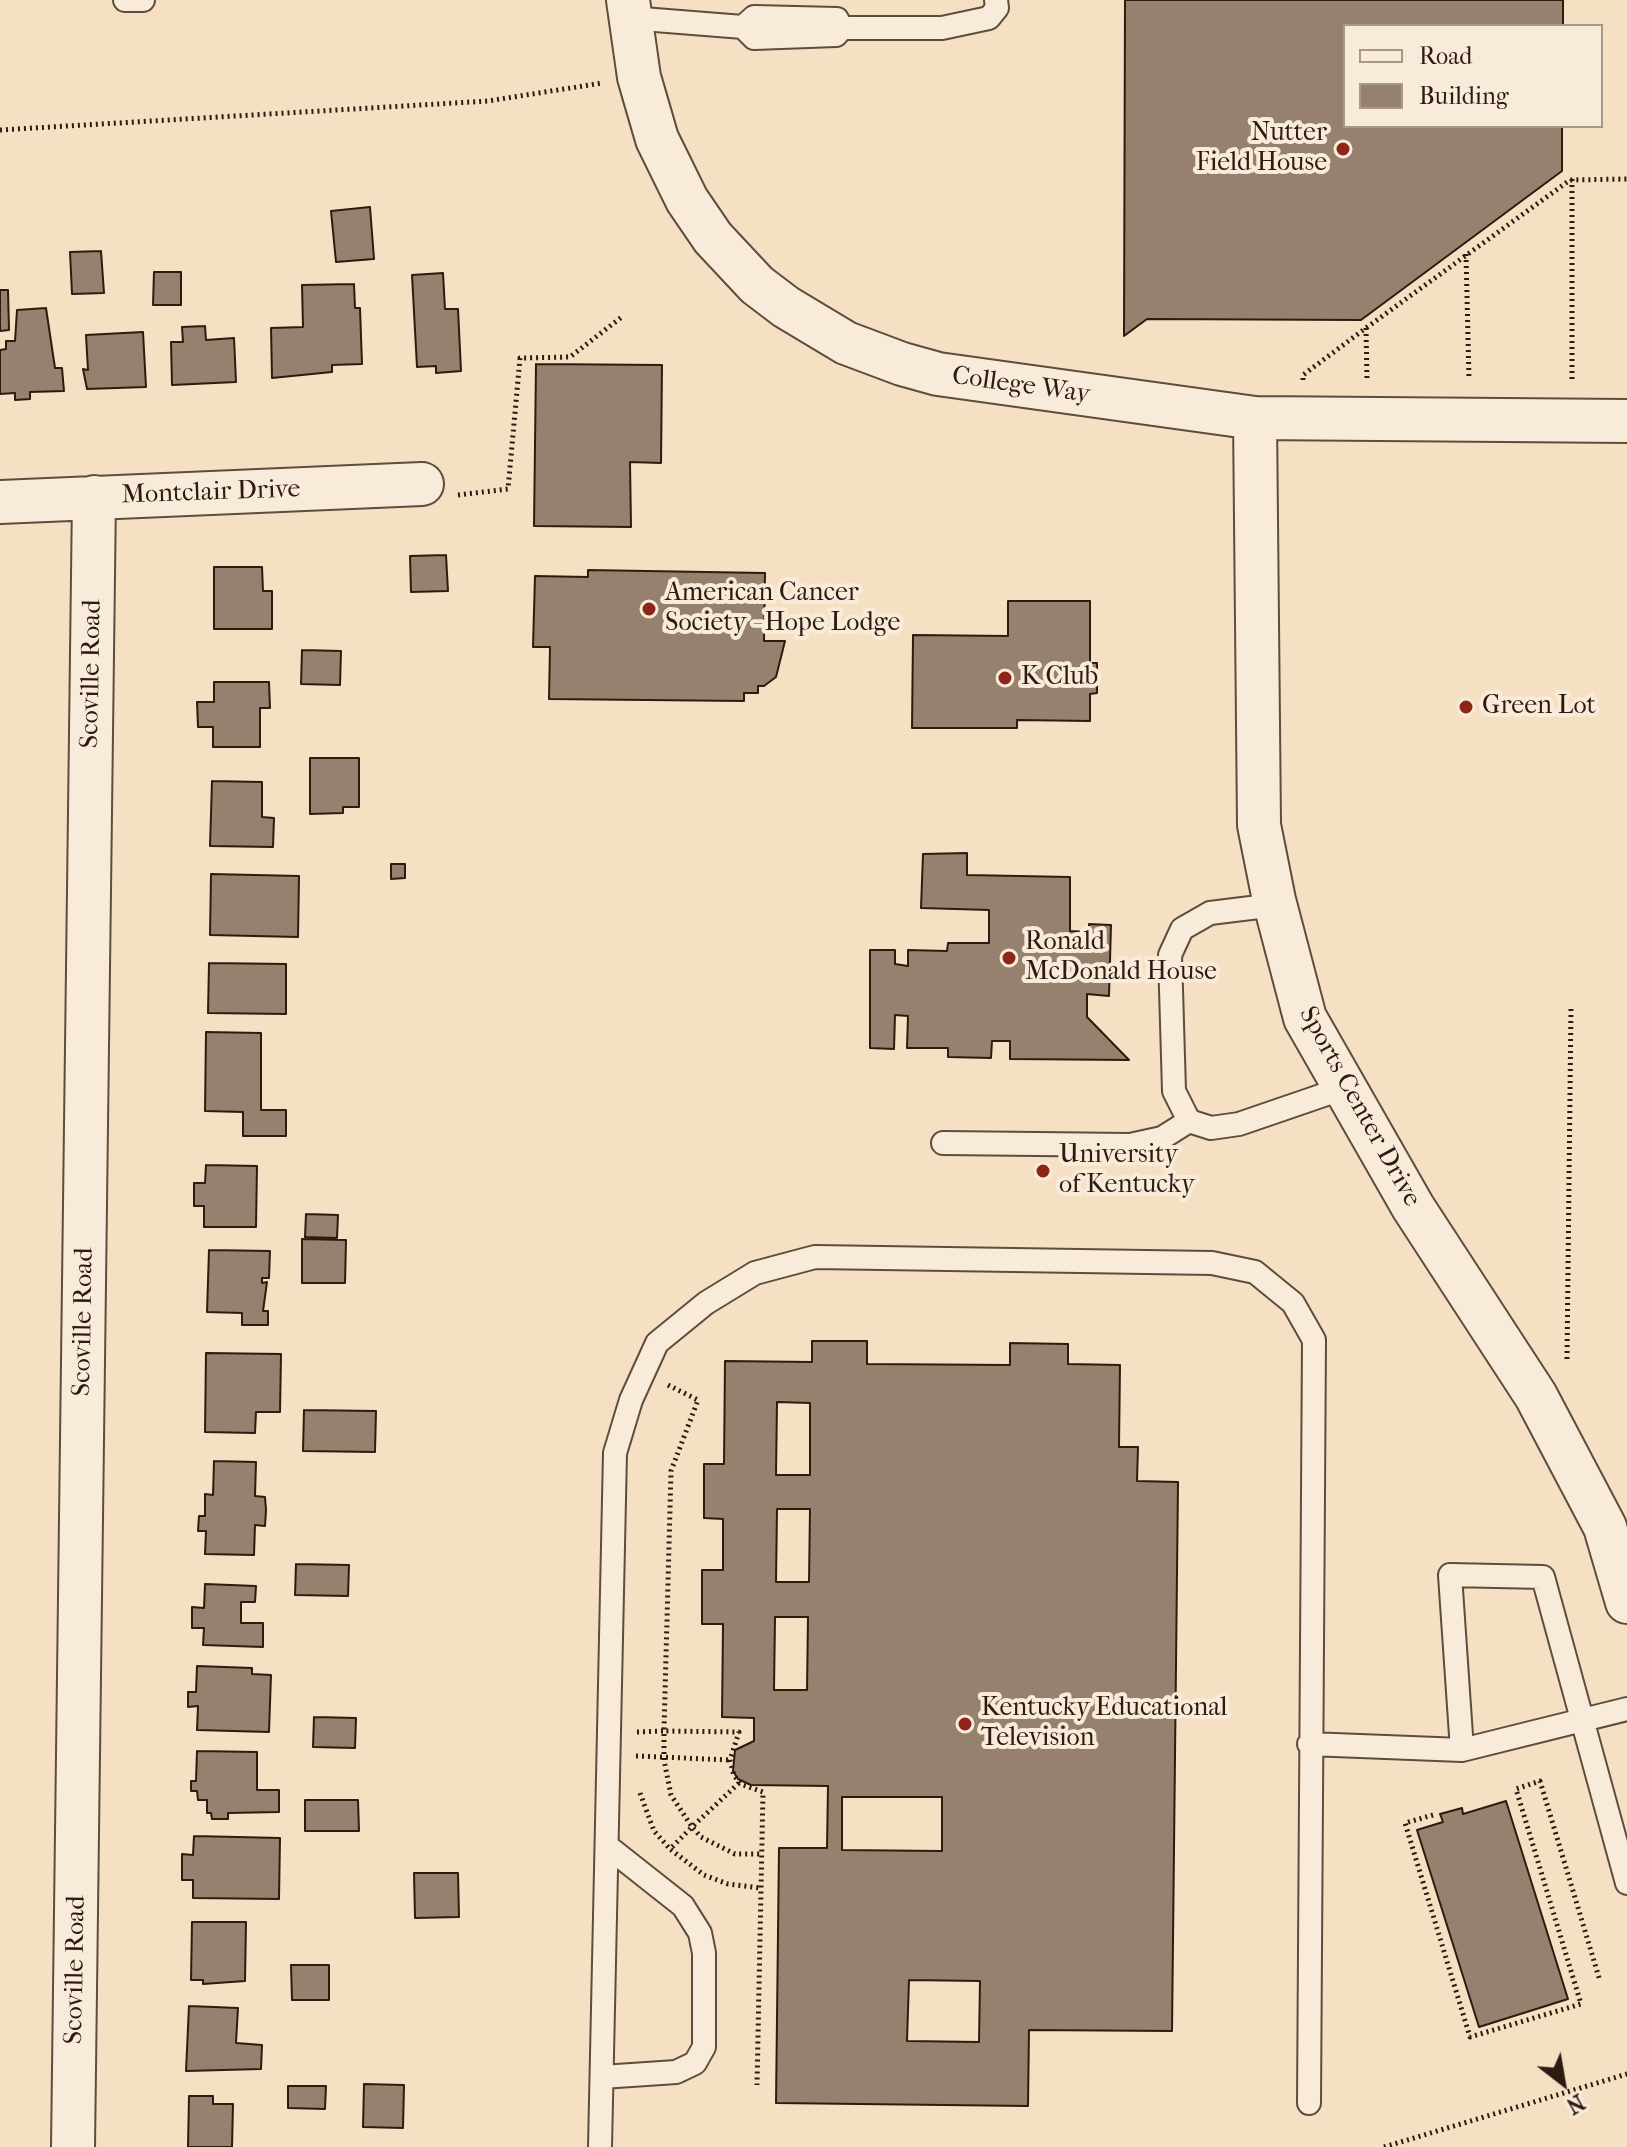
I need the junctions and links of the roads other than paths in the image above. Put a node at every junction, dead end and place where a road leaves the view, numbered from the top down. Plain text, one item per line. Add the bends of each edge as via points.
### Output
1 (125, 0) edge
2 (143, 0) edge
3 (996, 0) edge
4 (629, 9) edge
5 (1255, 418) junction
6 (1627, 421) edge
7 (437, 490) road end
8 (94, 497) junction
9 (0, 502) edge
10 (1275, 905) junction
11 (1344, 1088) junction
12 (1189, 1121) junction
13 (943, 1143) dead end
14 (1627, 1602) edge
15 (1627, 1709) edge
16 (1582, 1720) junction
17 (1309, 1744) junction
18 (1462, 1750) junction
19 (607, 1846) junction
20 (1627, 1883) edge
21 (602, 2077) junction
22 (1309, 2103) dead end
23 (73, 2147) edge
24 (600, 2147) edge

1 - 2 lane
3 - 4 lane via 989,18 942,28 842,28 837,19 754,17 743,27
4 - 5 street, College Way via 639,77 667,162 713,238 757,285 846,343 938,374
5 - 6 street, College Way
5 - 10 street, Sports Center Drive via 1259,825
7 - 8 street, Montclair Drive
8 - 9 street, Montclair Drive
8 - 23 street, Scoville Road
10 - 11 street, Sports Center Drive via 1305,1018
10 - 12 lane via 1210,913 1182,929 1170,955 1174,1091
11 - 12 lane via 1239,1124 1211,1128
11 - 14 street, Sports Center Drive via 1413,1207 1536,1396 1605,1527
12 - 13 lane via 1162,1138 1130,1145
15 - 16 lane
16 - 18 lane
16 - 18 lane via 1543,1577 1450,1575
16 - 20 lane
17 - 18 lane
17 - 19 lane via 1314,1340 1293,1303 1255,1272 1212,1263 815,1257 755,1273 706,1303 657,1343 631,1400 615,1453
17 - 22 lane
19 - 21 lane
19 - 21 lane via 683,1906 700,1933 704,2047 695,2063 676,2072
21 - 24 lane

